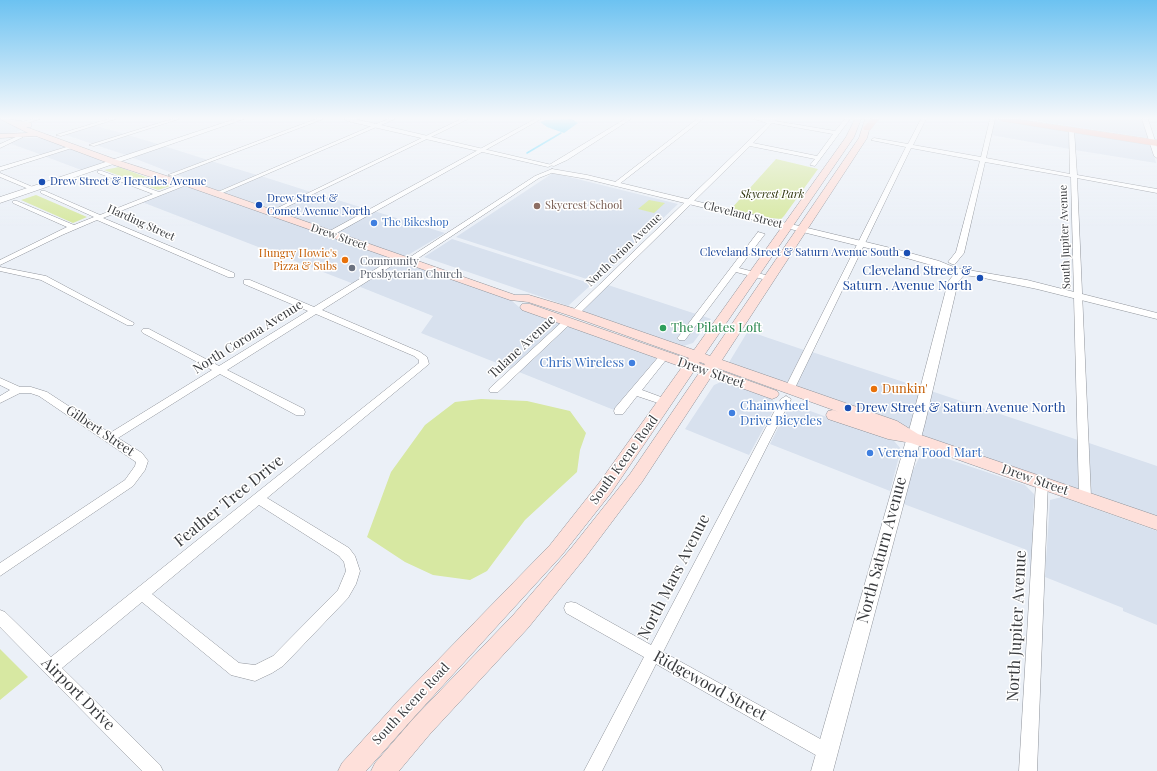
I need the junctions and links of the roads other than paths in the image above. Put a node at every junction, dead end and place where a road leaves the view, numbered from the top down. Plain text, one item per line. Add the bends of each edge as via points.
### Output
1 (46, 155) edge
2 (94, 155) edge
3 (117, 155) edge
4 (136, 155) edge
5 (223, 155) edge
6 (306, 155) edge
7 (391, 155) edge
8 (474, 155) edge
9 (499, 155) edge
10 (571, 155) edge
11 (654, 155) edge
12 (737, 155) edge
13 (804, 155) edge
14 (821, 155) edge
15 (837, 155) edge
16 (848, 155) edge
17 (905, 155) edge
18 (957, 155) edge
19 (984, 155) edge
20 (1073, 155) edge
21 (127, 158) junction
22 (819, 158) junction
23 (983, 160) junction
24 (114, 162) junction
25 (813, 165) dead end
26 (552, 168) junction
27 (0, 169) edge
28 (100, 172) dead end
29 (0, 175) edge
30 (171, 175) junction
31 (1074, 176) junction
32 (187, 183) junction
33 (616, 184) junction
34 (33, 188) junction
35 (812, 190) junction
36 (1157, 191) edge
37 (43, 192) dead end
38 (159, 194) junction
39 (216, 194) junction
40 (0, 200) edge
41 (15, 202) dead end
42 (690, 202) junction
43 (270, 213) junction
44 (99, 217) junction
45 (788, 226) junction
46 (73, 227) junction
47 (802, 229) junction
48 (330, 233) junction
49 (761, 234) dead end
50 (861, 243) junction
51 (404, 260) junction
52 (0, 263) edge
53 (0, 269) edge
54 (734, 269) junction
55 (776, 269) junction
56 (956, 269) junction
57 (754, 274) junction
58 (231, 275) dead end
59 (770, 279) junction
60 (247, 282) dead end
61 (742, 290) junction
62 (1078, 296) junction
63 (315, 310) junction
64 (1157, 316) edge
65 (571, 318) junction
66 (130, 323) dead end
67 (146, 331) dead end
68 (680, 344) junction
69 (664, 356) junction
70 (702, 364) junction
71 (220, 370) junction
72 (0, 381) edge
73 (18, 390) junction
74 (494, 390) dead end
75 (635, 391) junction
76 (788, 394) junction
77 (0, 400) edge
78 (818, 400) junction
79 (665, 402) junction
80 (619, 411) dead end
81 (300, 412) dead end
82 (110, 438) junction
83 (913, 438) junction
84 (1042, 482) junction
85 (1085, 498) junction
86 (259, 499) junction
87 (1157, 523) edge
88 (0, 570) edge
89 (142, 594) junction
90 (571, 608) dead end
91 (0, 617) edge
92 (653, 654) junction
93 (51, 666) junction
94 (827, 752) junction
95 (154, 771) edge
96 (350, 771) edge
97 (383, 771) edge
98 (593, 771) edge
99 (822, 771) edge
100 (1028, 771) edge

1 - 27 street
2 - 24 main road, Drew Street
3 - 21 main road, Drew Street
4 - 21 street
5 - 30 street
6 - 39 street
7 - 43 street
8 - 48 street
9 - 26 street, Cleveland Street
10 - 26 street
11 - 33 street
12 - 42 street, North Orion Avenue
13 - 22 street
14 - 22 street
15 - 35 main road
16 - 47 main road, South Keene Road
17 - 50 street, North Mars Avenue
18 - 23 street
19 - 23 street
20 - 31 street, South Jupiter Avenue
21 - 24 street
21 - 30 main road, Drew Street
22 - 25 street
23 - 31 street
23 - 56 street
24 - 32 main road, Drew Street via 175,182
24 - 34 street
26 - 33 street, Cleveland Street
26 - 51 street, North Corona Avenue
28 - 38 street
29 - 34 street
30 - 32 main road, Drew Street via 184,179
31 - 36 street
31 - 62 street, South Jupiter Avenue
32 - 38 street
32 - 39 main road, Drew Street
33 - 42 street, Cleveland Street
34 - 40 street
35 - 45 main road
35 - 47 main road via 811,202 798,220
37 - 44 street, Harding Street
38 - 44 street
39 - 43 main road, Drew Street
41 - 46 street
42 - 45 street, Cleveland Street
42 - 65 street, North Orion Avenue
43 - 48 main road, Drew Street
44 - 46 street
44 - 58 street, Harding Street
45 - 47 street, Cleveland Street
45 - 55 main road via 791,235 777,255
45 - 57 main road
46 - 52 street
46 - 53 street via 66,234
47 - 50 street, Cleveland Street
47 - 55 main road, South Keene Road
48 - 51 main road, Drew Street
49 - 54 street
50 - 56 street, Cleveland Street
50 - 76 street, North Mars Avenue
51 - 63 street, North Corona Avenue
51 - 65 main road, Drew Street via 514,298 521,305
53 - 66 street via 43,278
54 - 57 street
54 - 68 street
55 - 59 main road, South Keene Road
56 - 62 street, Cleveland Street
56 - 83 street, North Saturn Avenue
57 - 59 street
57 - 61 main road
59 - 70 main road, South Keene Road
60 - 63 street
61 - 68 main road via 723,309 697,344 689,348
61 - 70 main road via 737,309
62 - 64 street, Cleveland Street
62 - 85 street
63 - 71 street, North Corona Avenue
63 - 86 street, Feather Tree Drive via 424,359 421,368
65 - 68 main road, Drew Street
65 - 69 main road, Drew Street
65 - 70 main road
65 - 74 street, Tulane Avenue
67 - 71 street
68 - 70 main road, Drew Street
69 - 70 main road, Drew Street
69 - 75 street
70 - 76 main road, Drew Street
70 - 76 main road, Drew Street via 727,378
70 - 78 main road via 787,393
70 - 79 main road, South Keene Road
70 - 97 main road, South Keene Road via 647,462 578,554 525,616
71 - 81 street
71 - 82 street, North Corona Avenue
72 - 73 street, Gilbert Street
73 - 77 street
73 - 82 street, Gilbert Street via 31,390 43,394
75 - 79 street
75 - 80 street
76 - 78 main road, Drew Street
76 - 83 main road, Drew Street via 888,434
76 - 92 street, North Mars Avenue
78 - 83 main road, Drew Street via 892,425
79 - 96 main road, South Keene Road via 605,488 556,550
82 - 88 street, Gilbert Street via 142,461 137,474 129,483
83 - 84 main road, Drew Street
83 - 94 street, North Saturn Avenue
84 - 85 main road, Drew Street
84 - 100 street, North Jupiter Avenue
85 - 87 main road, Drew Street
86 - 89 street, Feather Tree Drive
86 - 89 street via 344,552 353,571 343,594 278,661 255,673 236,670
89 - 93 street, Feather Tree Drive
90 - 92 street, Ridgewood Street
91 - 93 street, Airport Drive
92 - 94 street, Ridgewood Street
92 - 98 street, North Mars Avenue
93 - 95 street, Airport Drive
94 - 99 street, North Saturn Avenue

